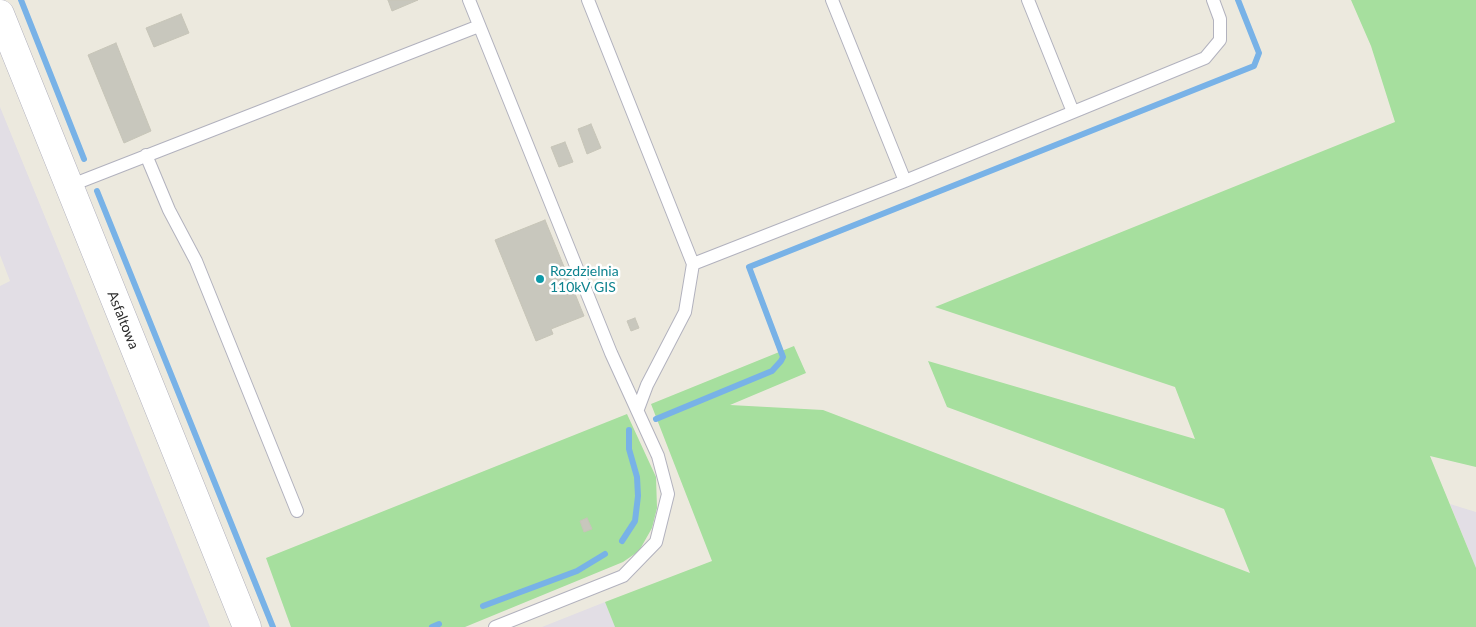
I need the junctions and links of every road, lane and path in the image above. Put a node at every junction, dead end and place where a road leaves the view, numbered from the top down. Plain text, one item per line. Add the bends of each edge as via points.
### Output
1 (469, 0) edge
2 (588, 0) edge
3 (832, 0) edge
4 (1028, 0) edge
5 (1212, 0) edge
6 (0, 14) edge
7 (479, 26) junction
8 (1073, 112) junction
9 (146, 155) junction
10 (905, 181) junction
11 (69, 186) junction
12 (693, 264) junction
13 (638, 410) junction
14 (297, 511) dead end
15 (246, 627) edge
16 (494, 627) edge

1 - 7 lane
2 - 12 lane
3 - 10 lane
4 - 8 lane
5 - 8 lane via 1220,19 1220,40 1205,58
6 - 11 street, Asfaltowa
7 - 9 lane
7 - 13 lane via 611,353
8 - 10 lane
9 - 11 lane
9 - 14 lane via 169,210 196,261
10 - 12 lane
11 - 15 street, Asfaltowa
12 - 13 lane via 685,312 647,385
13 - 16 lane via 658,456 668,494 656,542 623,576

